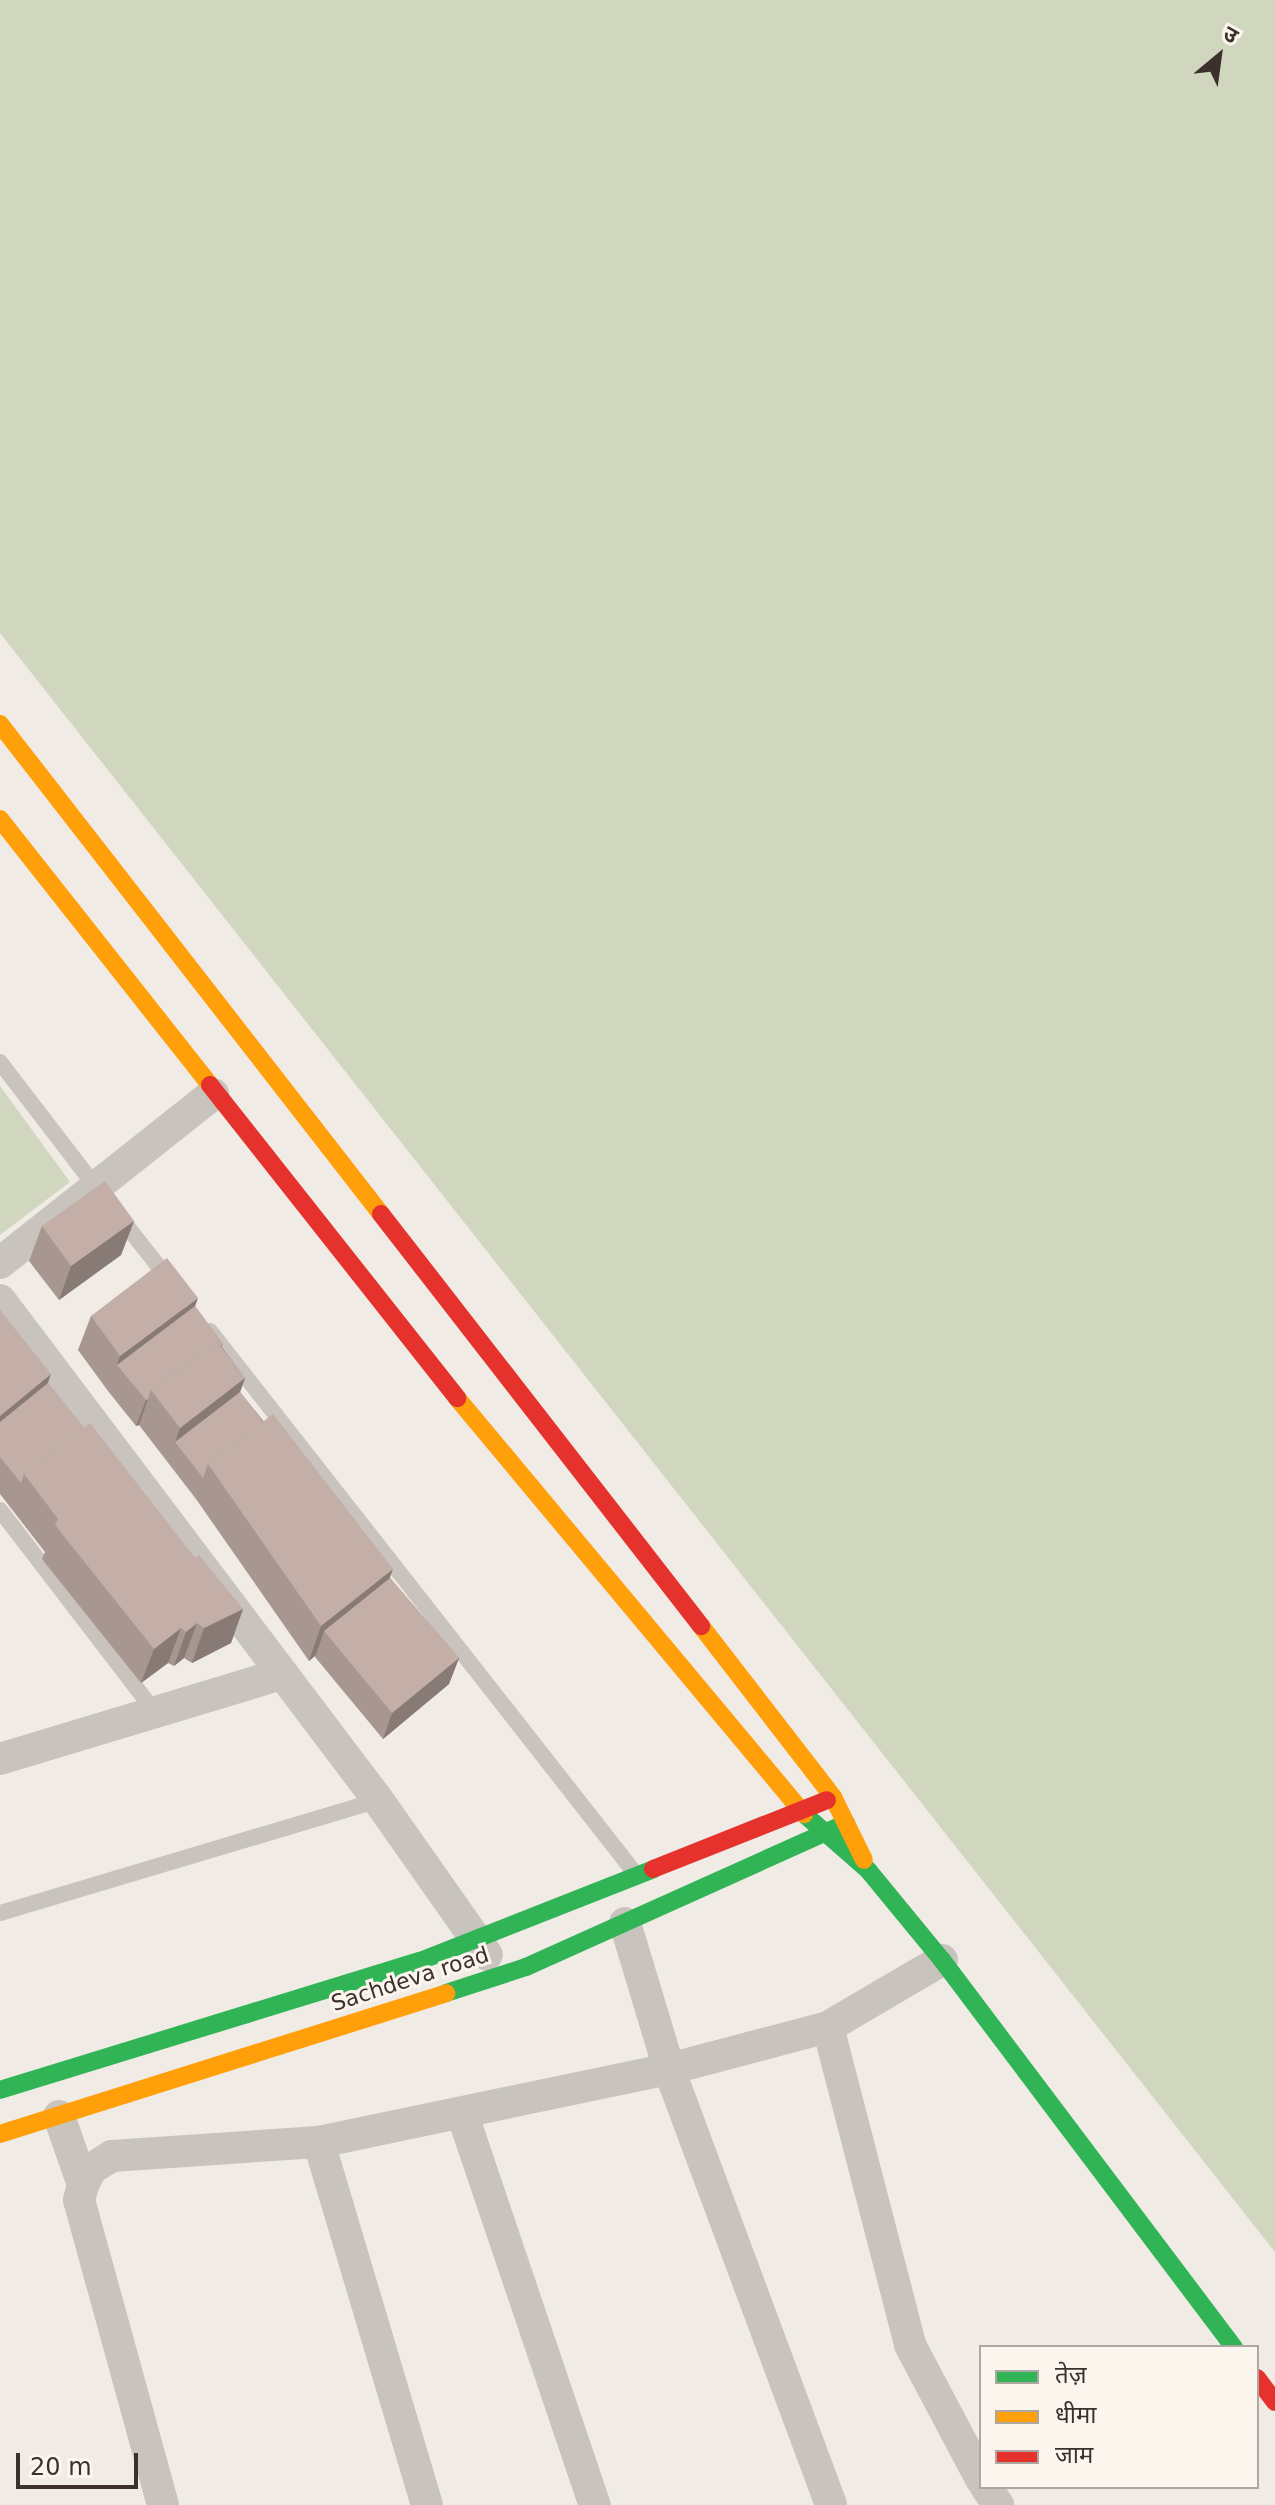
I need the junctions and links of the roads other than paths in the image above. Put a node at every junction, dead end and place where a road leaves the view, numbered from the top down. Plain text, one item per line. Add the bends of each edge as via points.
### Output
1 (3, 734) edge
2 (0, 819) edge
3 (0, 1062) edge
4 (213, 1094) junction
5 (96, 1187) junction
6 (0, 1263) edge
7 (0, 1300) edge
8 (0, 1510) edge
9 (282, 1674) junction
10 (155, 1712) junction
11 (0, 1759) edge
12 (833, 1797) junction
13 (378, 1800) junction
14 (801, 1812) junction
15 (848, 1822) junction
16 (822, 1835) junction
17 (868, 1870) junction
18 (638, 1876) junction
19 (0, 1913) edge
20 (625, 1923) junction
21 (479, 1938) junction
22 (942, 1960) junction
23 (498, 1976) junction
24 (828, 2027) junction
25 (669, 2069) junction
26 (0, 2090) edge
27 (462, 2113) junction
28 (59, 2116) junction
29 (0, 2134) edge
30 (319, 2142) junction
31 (83, 2185) junction
32 (1232, 2345) edge
33 (1259, 2381) edge
34 (1275, 2402) edge
35 (979, 2475) edge
36 (163, 2505) edge
37 (427, 2505) edge
38 (595, 2505) edge
39 (831, 2505) edge

1 - 12 street
2 - 4 street
3 - 5 lane
4 - 5 street
4 - 14 street via 520,1478
5 - 6 street
5 - 18 lane
7 - 9 street
8 - 10 lane
9 - 10 street
9 - 13 street
10 - 11 street
12 - 14 street, Sachdeva road
12 - 15 street
13 - 19 lane
13 - 21 street
14 - 16 street
14 - 18 street, Sachdeva road
15 - 16 street, Sachdeva road
15 - 17 street
16 - 17 street
16 - 20 street, Sachdeva road
17 - 22 street
18 - 21 street, Sachdeva road
20 - 23 street, Sachdeva road
20 - 25 street
21 - 23 street
21 - 26 street, Sachdeva road via 420,1961
22 - 24 street
22 - 32 street
23 - 28 street, Sachdeva road
24 - 25 street
24 - 35 street via 910,2345
25 - 27 street
25 - 39 street
27 - 30 street
27 - 38 street
28 - 29 street, Sachdeva road
28 - 31 street
30 - 31 street via 112,2156 91,2169
30 - 37 street
31 - 36 street via 79,2200
33 - 34 street

